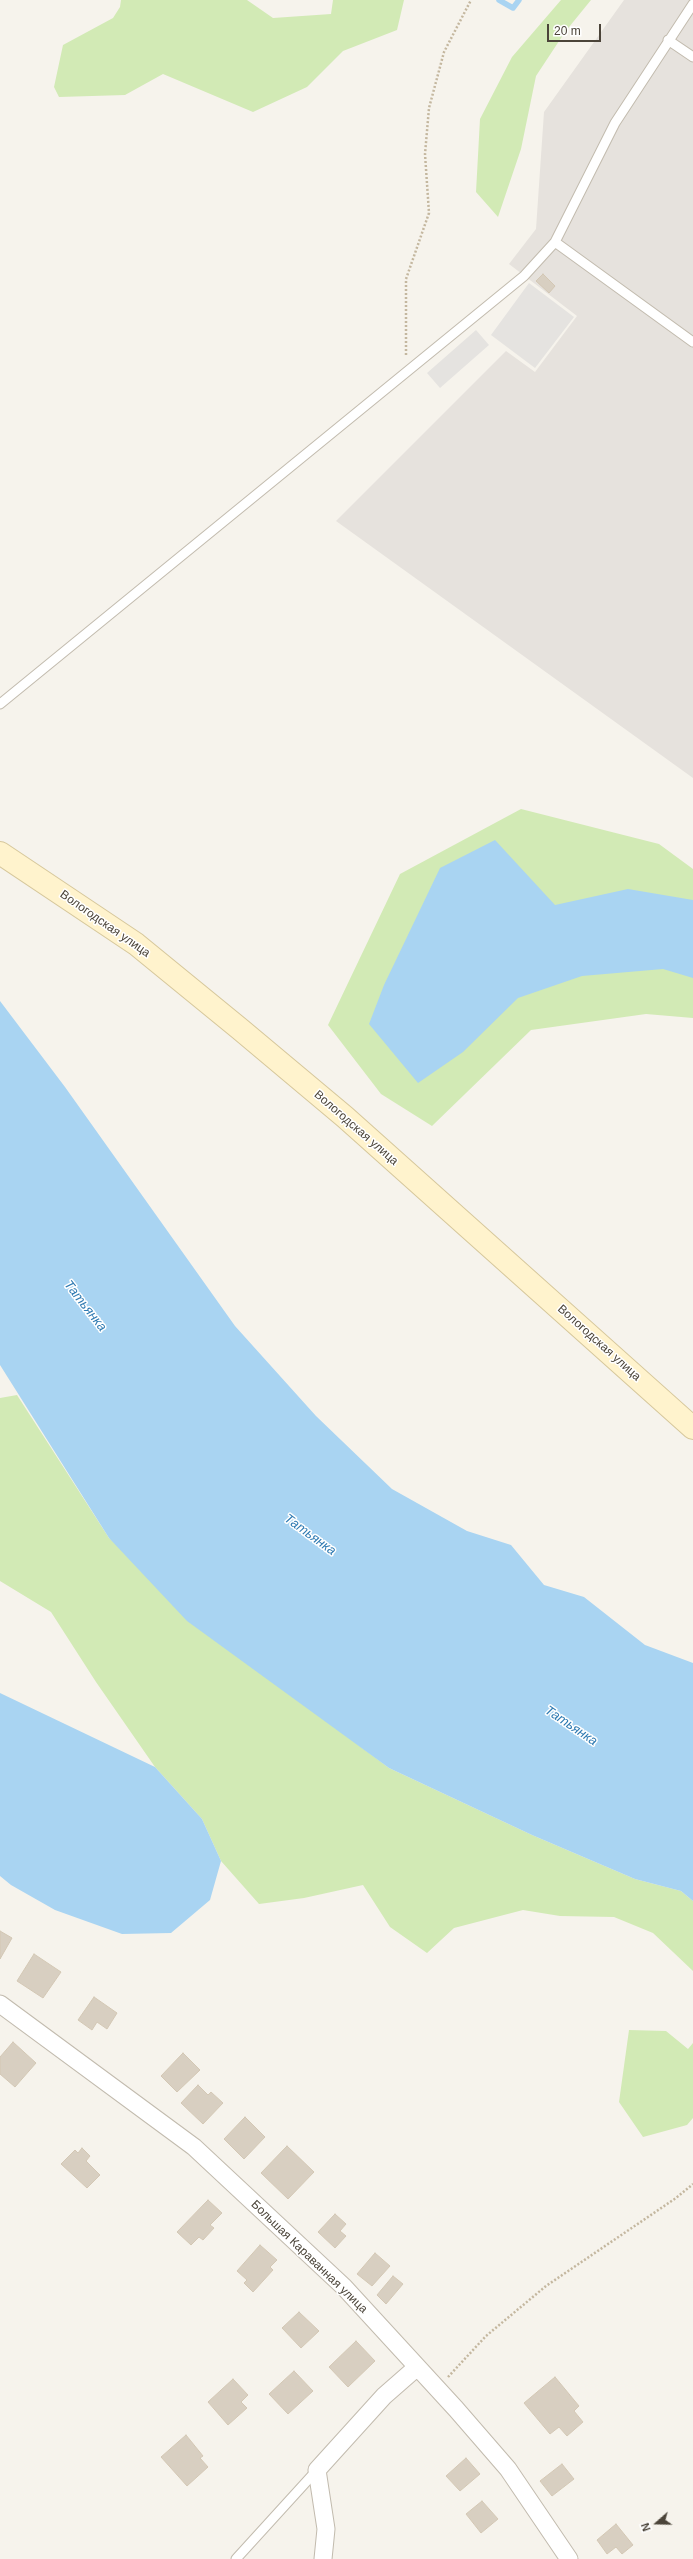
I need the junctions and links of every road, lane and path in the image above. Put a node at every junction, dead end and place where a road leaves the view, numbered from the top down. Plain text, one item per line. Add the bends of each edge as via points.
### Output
1 (471, 0) edge
2 (693, 4) edge
3 (668, 40) junction
4 (693, 58) edge
5 (555, 242) junction
6 (693, 342) edge
7 (406, 374) junction
8 (0, 704) edge
9 (0, 853) edge
10 (693, 1428) edge
11 (0, 2004) edge
12 (693, 2184) edge
13 (416, 2368) junction
14 (437, 2389) junction
15 (317, 2470) junction
16 (236, 2559) edge
17 (323, 2559) edge
18 (569, 2559) edge

1 - 7 path via 444,52 429,108 426,154 429,213 406,279
2 - 3 lane
3 - 4 lane
3 - 5 lane via 616,124
5 - 6 lane
5 - 7 lane via 510,290
7 - 8 lane
9 - 10 main road, Вологодская улица via 136,944 240,1029 351,1122
11 - 13 street, Большая Караванная улица via 194,2147 344,2287
12 - 14 path via 546,2286 486,2336
13 - 14 street, Большая Караванная улица
13 - 15 street via 384,2396
14 - 18 street, Большая Караванная улица via 508,2469
15 - 16 lane
15 - 17 street via 326,2529

